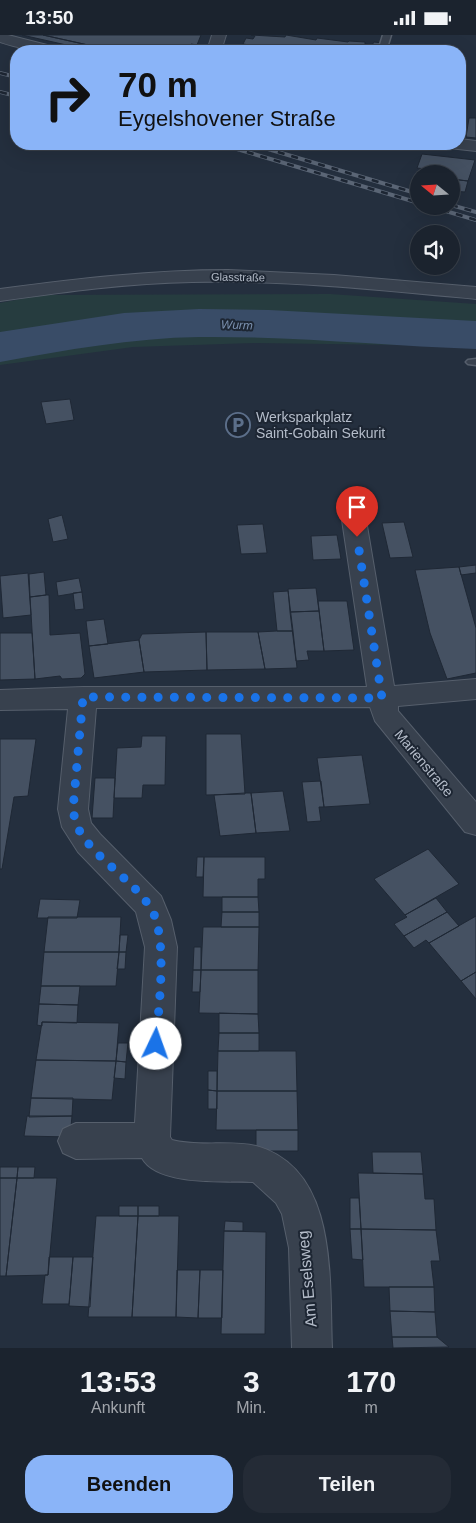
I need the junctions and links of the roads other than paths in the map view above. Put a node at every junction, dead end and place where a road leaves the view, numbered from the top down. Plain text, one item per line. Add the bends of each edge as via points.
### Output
1 (0, 37) edge
2 (27, 45) edge
3 (476, 293) edge
4 (0, 295) edge
5 (354, 520) dead end
6 (476, 689) edge
7 (83, 697) junction
8 (382, 698) junction
9 (0, 700) edge
10 (476, 823) edge
11 (152, 1140) junction
12 (76, 1141) dead end
13 (312, 1348) edge

1 - 2 street
3 - 4 street, Glasstraße via 252,276 192,276 94,282
5 - 8 street, Marienstraße
6 - 8 street
7 - 8 street
7 - 9 street
7 - 11 street via 73,809 77,827 150,905 162,947
8 - 10 street, Marienstraße via 385,714 396,730
11 - 12 street
11 - 13 street, Am Eselsweg via 159,1153 185,1161 254,1164 265,1168 289,1190 300,1207 308,1248

